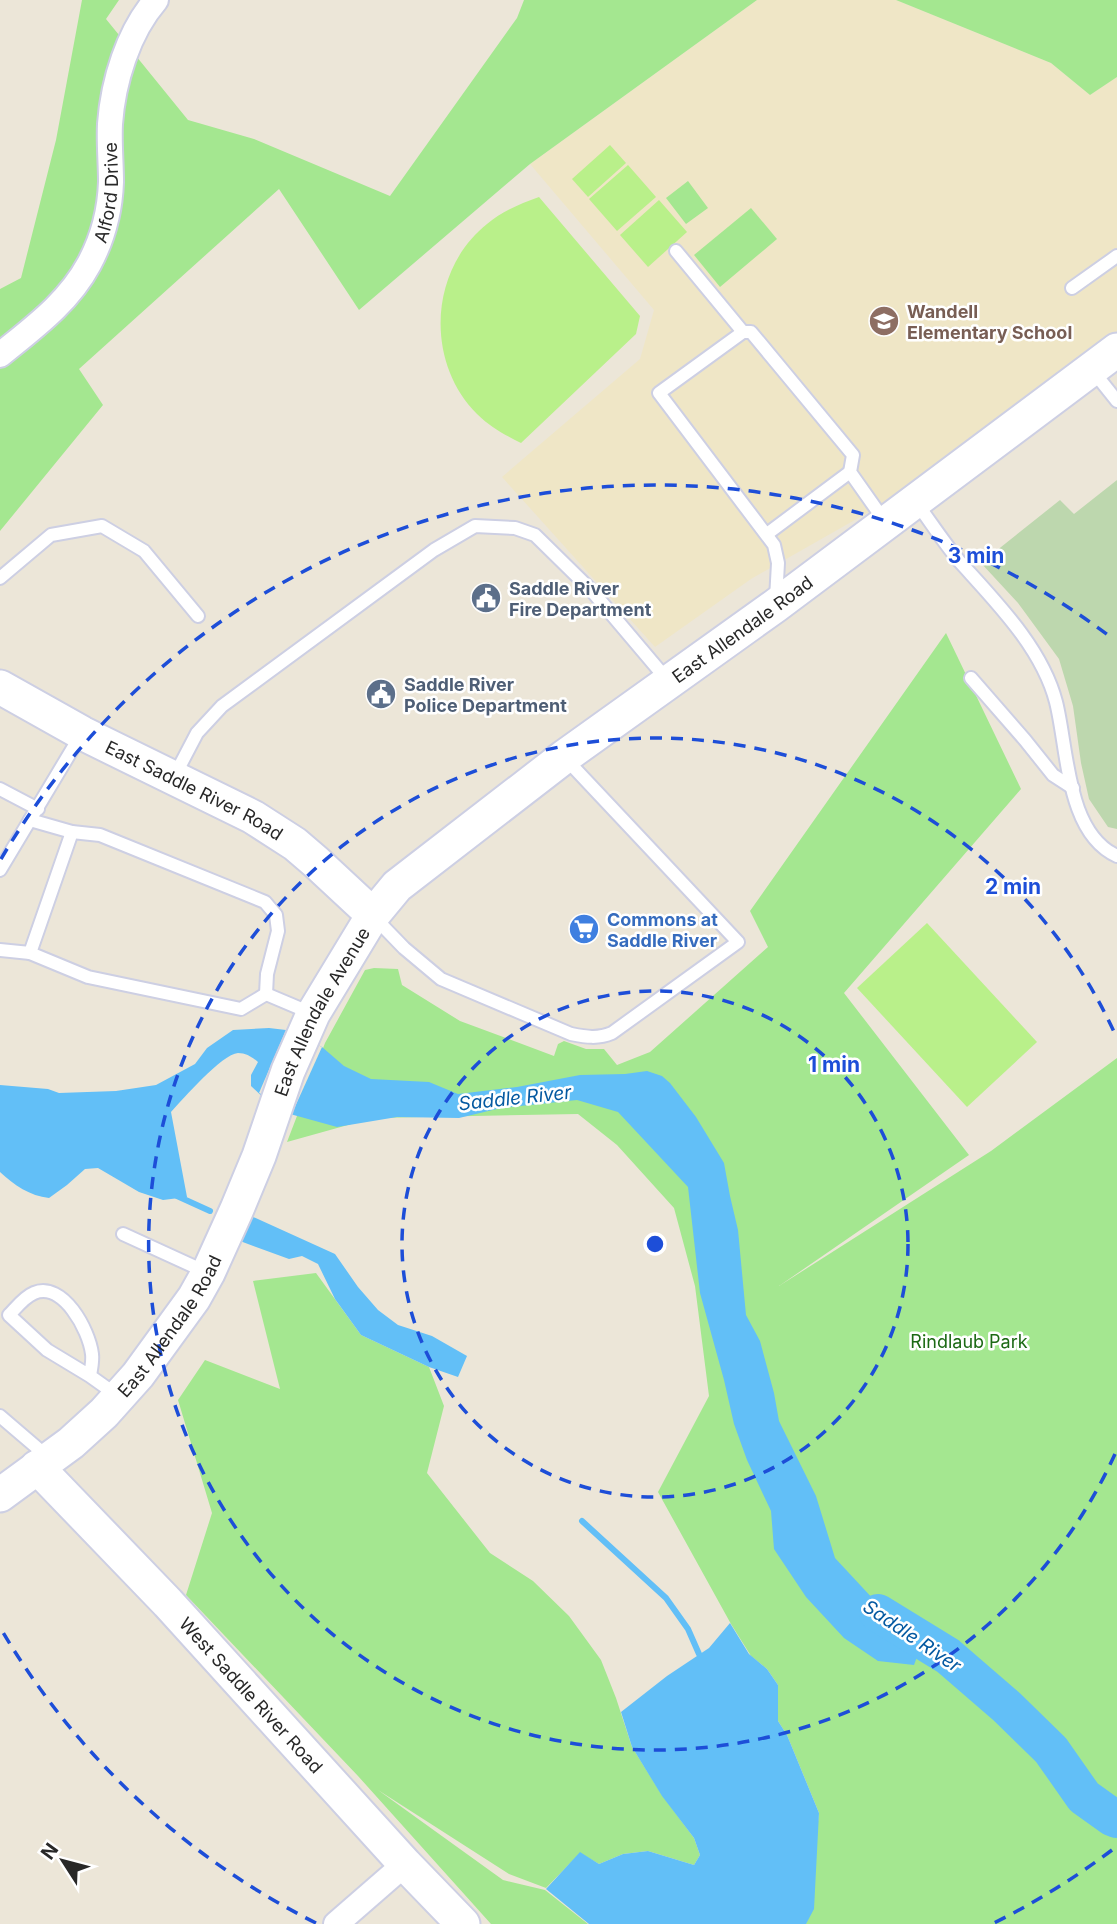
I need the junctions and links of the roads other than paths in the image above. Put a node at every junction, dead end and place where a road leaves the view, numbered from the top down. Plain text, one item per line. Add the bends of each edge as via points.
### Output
1 (156, 0) edge
2 (676, 251) dead end
3 (1117, 256) edge
4 (1072, 288) dead end
5 (743, 332) junction
6 (0, 355) edge
7 (1104, 360) edge
8 (1117, 401) edge
9 (850, 472) junction
10 (915, 501) junction
11 (886, 523) junction
12 (767, 534) junction
13 (0, 578) edge
14 (775, 606) junction
15 (198, 616) dead end
16 (971, 678) dead end
17 (669, 682) junction
18 (0, 687) edge
19 (82, 733) junction
20 (564, 757) junction
21 (173, 777) junction
22 (1073, 788) junction
23 (0, 789) edge
24 (34, 815) junction
25 (72, 832) junction
26 (1117, 856) edge
27 (0, 870) edge
28 (373, 915) junction
29 (0, 950) edge
30 (30, 953) junction
31 (266, 994) junction
32 (308, 1024) junction
33 (274, 1110) joint
34 (123, 1234) dead end
35 (208, 1273) junction
36 (90, 1376) junction
37 (120, 1397) junction
38 (0, 1416) edge
39 (44, 1463) junction
40 (0, 1494) edge
41 (405, 1864) junction
42 (336, 1924) edge
43 (463, 1924) edge

1 - 6 street, Alford Drive via 126,53 115,90 110,123 111,186 101,237 73,289 52,313
2 - 5 lane
3 - 4 lane
5 - 9 lane via 751,332 853,455
5 - 12 lane via 659,393
7 - 8 lane
7 - 10 main road, East Allendale Road
9 - 11 lane
9 - 12 lane
10 - 11 main road, East Allendale Road
10 - 22 lane via 1041,665 1056,700
11 - 14 main road, East Allendale Road
12 - 14 lane via 777,556
13 - 15 lane via 51,535 102,526 144,551
14 - 17 main road, East Allendale Road
16 - 22 lane via 1053,775
17 - 20 main road, East Allendale Road
17 - 21 lane via 592,591 535,535 515,528 475,526 434,550 222,706 197,733
18 - 19 main road, East Saddle River Road
19 - 21 main road, East Saddle River Road
19 - 24 lane
20 - 28 main road, East Allendale Road via 410,875
20 - 28 lane via 738,942 612,1033 584,1037 441,979
21 - 28 main road, East Saddle River Road via 276,831
22 - 26 lane via 1088,830
23 - 24 lane
24 - 25 lane
24 - 27 lane
25 - 30 lane
25 - 31 lane via 100,835 265,902 276,915 278,931
28 - 32 main road, East Allendale Avenue
29 - 30 lane
30 - 31 lane via 88,977 242,1009
31 - 32 lane
32 - 33 main road, East Allendale Avenue
33 - 35 main road, East Allendale Road
34 - 35 lane
35 - 37 main road, East Allendale Road via 176,1325
36 - 36 lane via 89,1344 74,1311 63,1299 54,1293 36,1292 9,1315 47,1350
36 - 37 lane
37 - 39 main road, East Allendale Road
38 - 39 lane
39 - 40 main road, East Allendale Road
39 - 41 main road, West Saddle River Road
41 - 42 street
41 - 43 main road, West Saddle River Road

